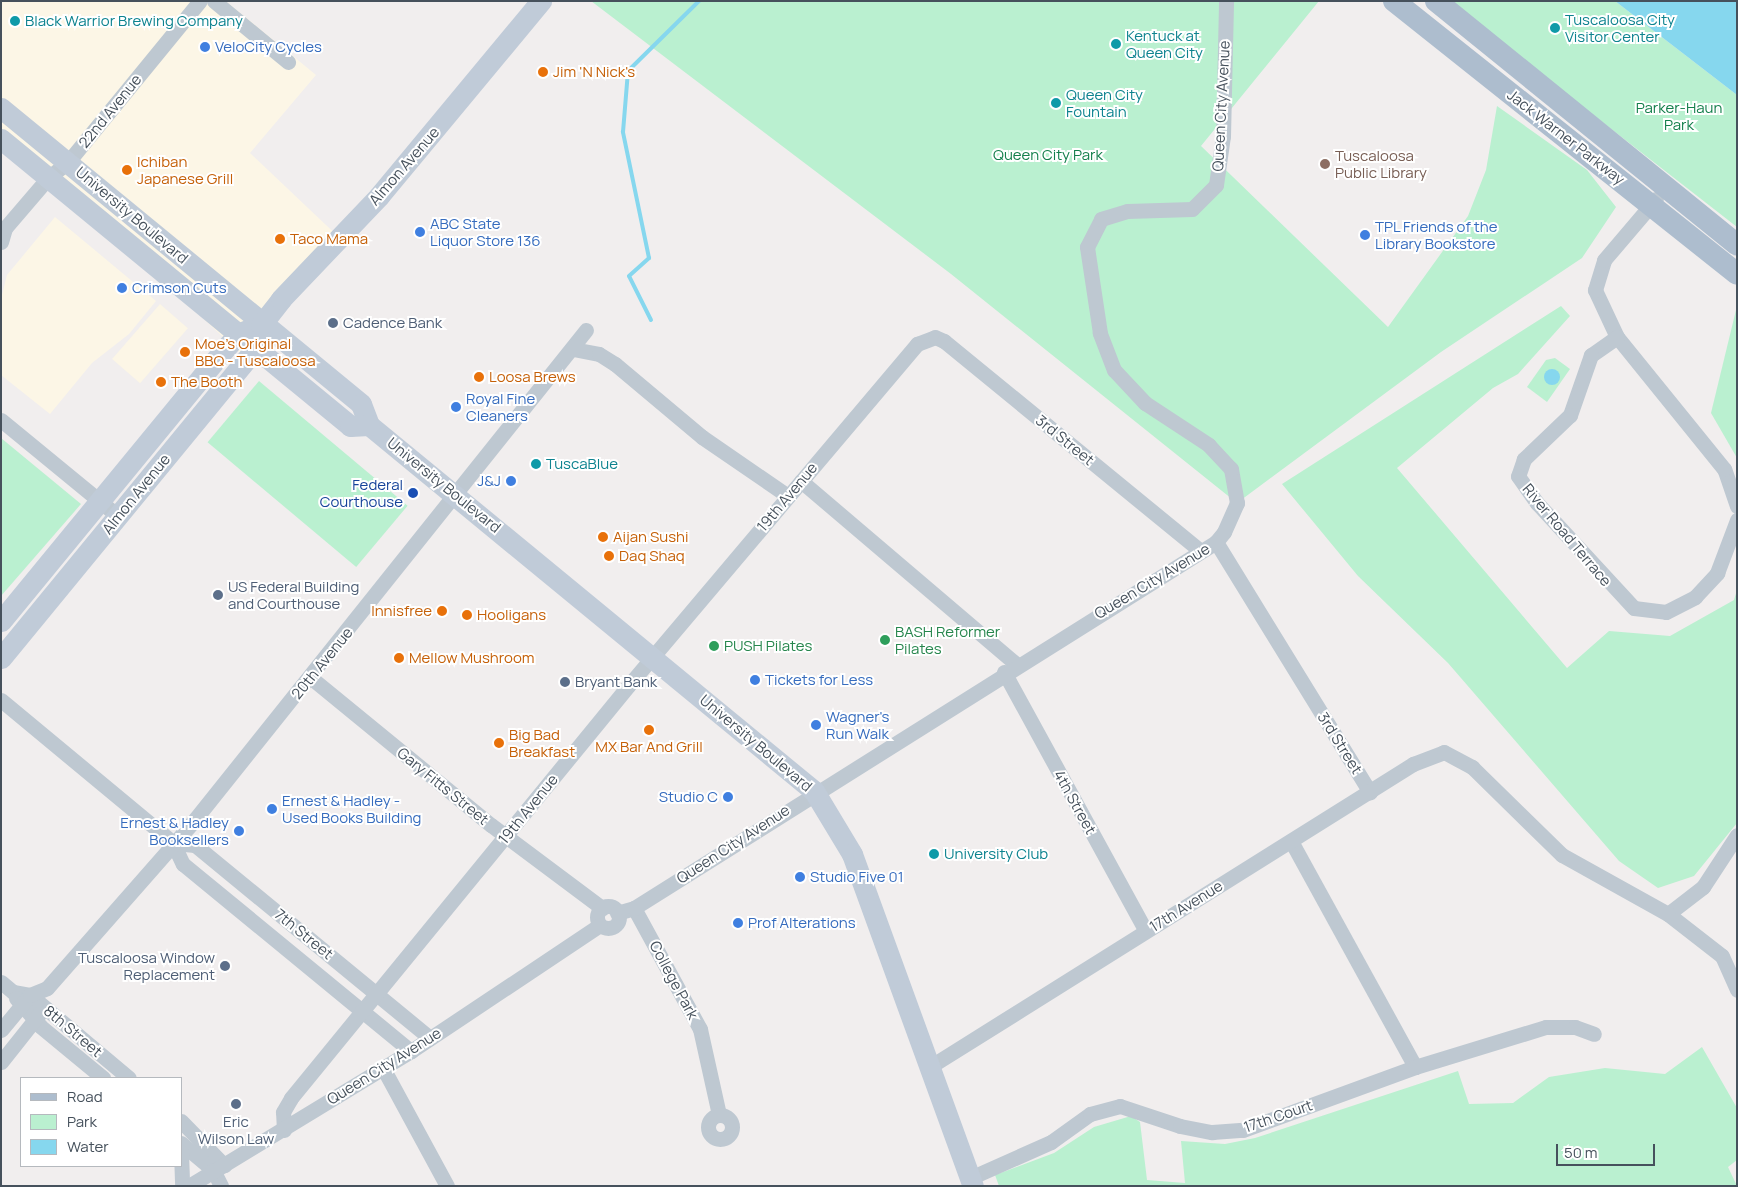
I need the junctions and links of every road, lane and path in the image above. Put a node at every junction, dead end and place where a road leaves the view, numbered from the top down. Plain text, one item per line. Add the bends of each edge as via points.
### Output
1 (200, 1) edge
2 (214, 1) edge
3 (541, 1) edge
4 (1226, 1) edge
5 (1394, 1) edge
6 (1436, 1) edge
7 (288, 62) dead end
8 (1, 108) edge
9 (1, 139) edge
10 (68, 162) junction
11 (48, 178) junction
12 (1667, 188) junction
13 (1651, 204) junction
14 (1, 242) edge
15 (1737, 245) edge
16 (1737, 274) edge
17 (262, 325) junction
18 (586, 330) dead end
19 (238, 334) junction
20 (1617, 336) junction
21 (927, 340) joint
22 (255, 348) junction
23 (573, 349) junction
24 (1, 420) edge
25 (369, 425) junction
26 (801, 481) junction
27 (456, 494) junction
28 (788, 496) junction
29 (100, 501) junction
30 (1737, 506) edge
31 (119, 517) junction
32 (1737, 520) edge
33 (1216, 542) junction
34 (1199, 550) junction
35 (1, 620) edge
36 (653, 656) junction
37 (1, 658) edge
38 (1010, 669) junction
39 (310, 677) junction
40 (1, 700) edge
41 (814, 791) junction
42 (1370, 792) junction
43 (1737, 835) edge
44 (505, 836) junction
45 (1291, 841) junction
46 (173, 843) junction
47 (602, 908) junction
48 (634, 908) junction
49 (617, 913) junction
50 (1668, 914) junction
51 (600, 924) junction
52 (1146, 931) junction
53 (1, 982) edge
54 (48, 988) junction
55 (1737, 990) edge
56 (13, 992) junction
57 (376, 994) junction
58 (30, 995) junction
59 (19, 1007) junction
60 (45, 1007) junction
61 (362, 1012) junction
62 (35, 1019) junction
63 (1, 1030) edge
64 (1594, 1034) dead end
65 (430, 1038) junction
66 (411, 1051) junction
67 (1, 1062) edge
68 (930, 1066) junction
69 (1416, 1067) junction
70 (383, 1068) junction
71 (103, 1077) edge
72 (128, 1077) edge
73 (719, 1115) dead end
74 (182, 1122) edge
75 (284, 1130) junction
76 (182, 1144) edge
77 (181, 1167) edge
78 (218, 1168) junction
79 (971, 1182) edge
80 (182, 1186) edge
81 (189, 1186) edge
82 (221, 1186) edge
83 (447, 1186) edge

1 - 10 street, 22nd Avenue
2 - 7 street
3 - 17 main road, Almon Avenue via 379,196
4 - 33 street, Queen City Avenue via 1223,136 1216,184 1192,210 1127,211 1100,219 1087,247 1098,324 1114,370 1145,403 1209,444 1231,469 1237,503 1231,522
5 - 13 main road, Jack Warner Parkway
6 - 12 main road, Jack Warner Parkway
8 - 10 main road, University Boulevard
9 - 11 main road, University Boulevard
10 - 11 street, 22nd Avenue
10 - 17 main road, University Boulevard
11 - 14 street, 22nd Avenue via 5,228
11 - 19 main road, University Boulevard
12 - 13 street
12 - 15 main road, Jack Warner Parkway
13 - 16 main road, Jack Warner Parkway
13 - 20 street via 1604,260 1594,290
17 - 19 main road, Almon Avenue
17 - 22 main road, Almon Avenue
17 - 25 main road, University Boulevard via 361,404
18 - 23 street, 20th Avenue
19 - 22 main road, University Boulevard
19 - 29 main road, Almon Avenue
20 - 30 street via 1724,469
20 - 32 street, River Road Terrace via 1591,355 1570,415 1524,459 1518,476 1537,503 1634,608 1666,612 1696,597 1717,573
21 - 26 street, 19th Avenue via 910,350
21 - 34 street, 3rd Street via 944,341
22 - 25 main road, University Boulevard via 350,426
22 - 31 main road, Almon Avenue
23 - 27 street, 20th Avenue
23 - 28 street via 599,354 615,364 702,437
24 - 29 street
25 - 27 main road, University Boulevard
26 - 28 street, 19th Avenue
26 - 38 street, 4th Street
27 - 36 main road, University Boulevard
27 - 39 street, 20th Avenue
28 - 36 street, 19th Avenue
29 - 31 street
29 - 35 main road, Almon Avenue
31 - 37 main road, Almon Avenue
33 - 34 street, Queen City Avenue
33 - 42 street, 3rd Street
34 - 38 street, Queen City Avenue
36 - 41 main road, University Boulevard
36 - 44 street, 19th Avenue
38 - 41 street, Queen City Avenue
38 - 52 street, 4th Street
39 - 44 street, Gary Fitts Street
39 - 46 street, 20th Avenue
40 - 46 street, 7th Street
41 - 48 street, Queen City Avenue
41 - 68 main road, University Boulevard via 852,854
42 - 45 street, 17th Avenue
42 - 50 street, 17th Avenue via 1428,756 1444,752 1472,767 1562,855
43 - 50 street via 1704,887
44 - 47 street, Gary Fitts Street
44 - 57 street, 19th Avenue
45 - 52 street, 17th Avenue
45 - 69 street
46 - 54 street, 20th Avenue
46 - 57 street, 7th Street via 195,845
46 - 61 street, 7th Street via 183,864
47 - 49 street
47 - 51 street via 597,916
48 - 49 street, Queen City Avenue
48 - 73 street, College Park via 700,1029
49 - 51 street, Queen City Avenue via 614,926
50 - 55 street via 1722,956
51 - 65 street, Queen City Avenue
52 - 68 street, 17th Avenue
53 - 56 street, 8th Street
54 - 58 street, 20th Avenue
54 - 60 street
56 - 58 street, 8th Street
56 - 59 street, 8th Street
57 - 61 street, 19th Avenue
57 - 65 street, 7th Street
58 - 59 street, 20th Avenue
58 - 60 street, 8th Street
59 - 62 street, 8th Street
59 - 63 street, 20th Avenue
60 - 62 street
60 - 72 street, 8th Street
61 - 66 street, 7th Street
61 - 75 street, 19th Avenue via 291,1098 283,1112
62 - 67 street
62 - 71 street, 8th Street
64 - 69 street, 17th Court via 1575,1026 1546,1027
65 - 66 street, Queen City Avenue
66 - 70 street, Queen City Avenue
68 - 79 main road, University Boulevard
69 - 79 street, 17th Court via 1243,1130 1180,1126 1120,1106 1090,1114 1051,1142
70 - 75 street, Queen City Avenue
70 - 83 street
74 - 78 street
75 - 78 street, Queen City Avenue
76 - 78 street
77 - 80 street
78 - 81 street, Queen City Avenue
78 - 82 street

